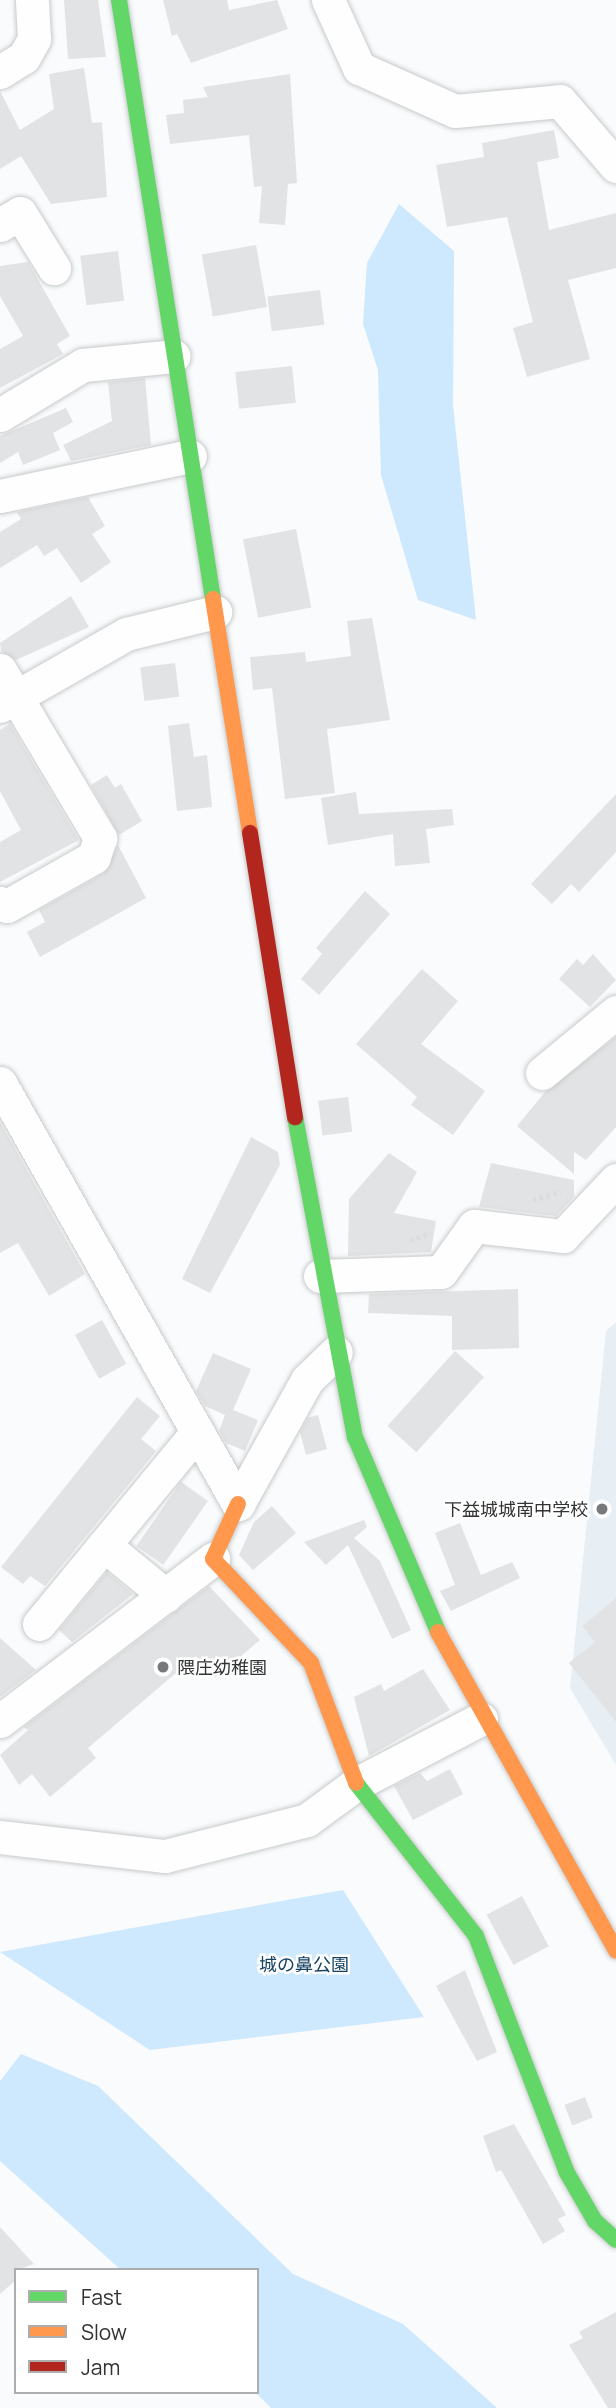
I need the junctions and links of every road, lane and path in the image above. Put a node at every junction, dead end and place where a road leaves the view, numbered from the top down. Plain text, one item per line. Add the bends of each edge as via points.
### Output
1 (32, 0) edge
2 (119, 0) edge
3 (328, 0) edge
4 (0, 72) edge
5 (616, 166) edge
6 (0, 225) edge
7 (54, 268) dead end
8 (174, 356) junction
9 (0, 415) edge
10 (190, 456) junction
11 (0, 496) edge
12 (215, 612) junction
13 (5, 691) edge
14 (0, 902) edge
15 (616, 1012) edge
16 (542, 1073) dead end
17 (0, 1083) edge
18 (616, 1180) edge
19 (320, 1276) junction
20 (336, 1352) junction
21 (197, 1432) junction
22 (238, 1504) junction
23 (104, 1545) junction
24 (213, 1559) junction
25 (166, 1595) junction
26 (39, 1624) dead end
27 (481, 1719) junction
28 (0, 1721) edge
29 (356, 1784) junction
30 (0, 1837) edge
31 (616, 1951) edge
32 (616, 2241) edge

1 - 4 street via 34,39 24,57
2 - 8 street
3 - 5 street via 359,68 455,111 560,101
6 - 7 street via 20,213
8 - 9 street via 83,365
8 - 10 street
10 - 11 street
10 - 12 street
12 - 13 street via 126,634
12 - 19 street
13 - 14 street via 100,838 94,857 7,906
15 - 16 street
17 - 21 street
18 - 19 street via 563,1236 474,1226 441,1272
19 - 20 street
20 - 22 street via 307,1380
20 - 27 street via 355,1437 384,1524
21 - 22 street
21 - 23 street
22 - 24 street
23 - 25 street
23 - 26 street
24 - 25 street
24 - 29 street via 311,1663
25 - 28 street
27 - 29 street
27 - 31 street
29 - 30 street via 307,1820 165,1856
29 - 32 street via 476,1936 566,2171 595,2221

